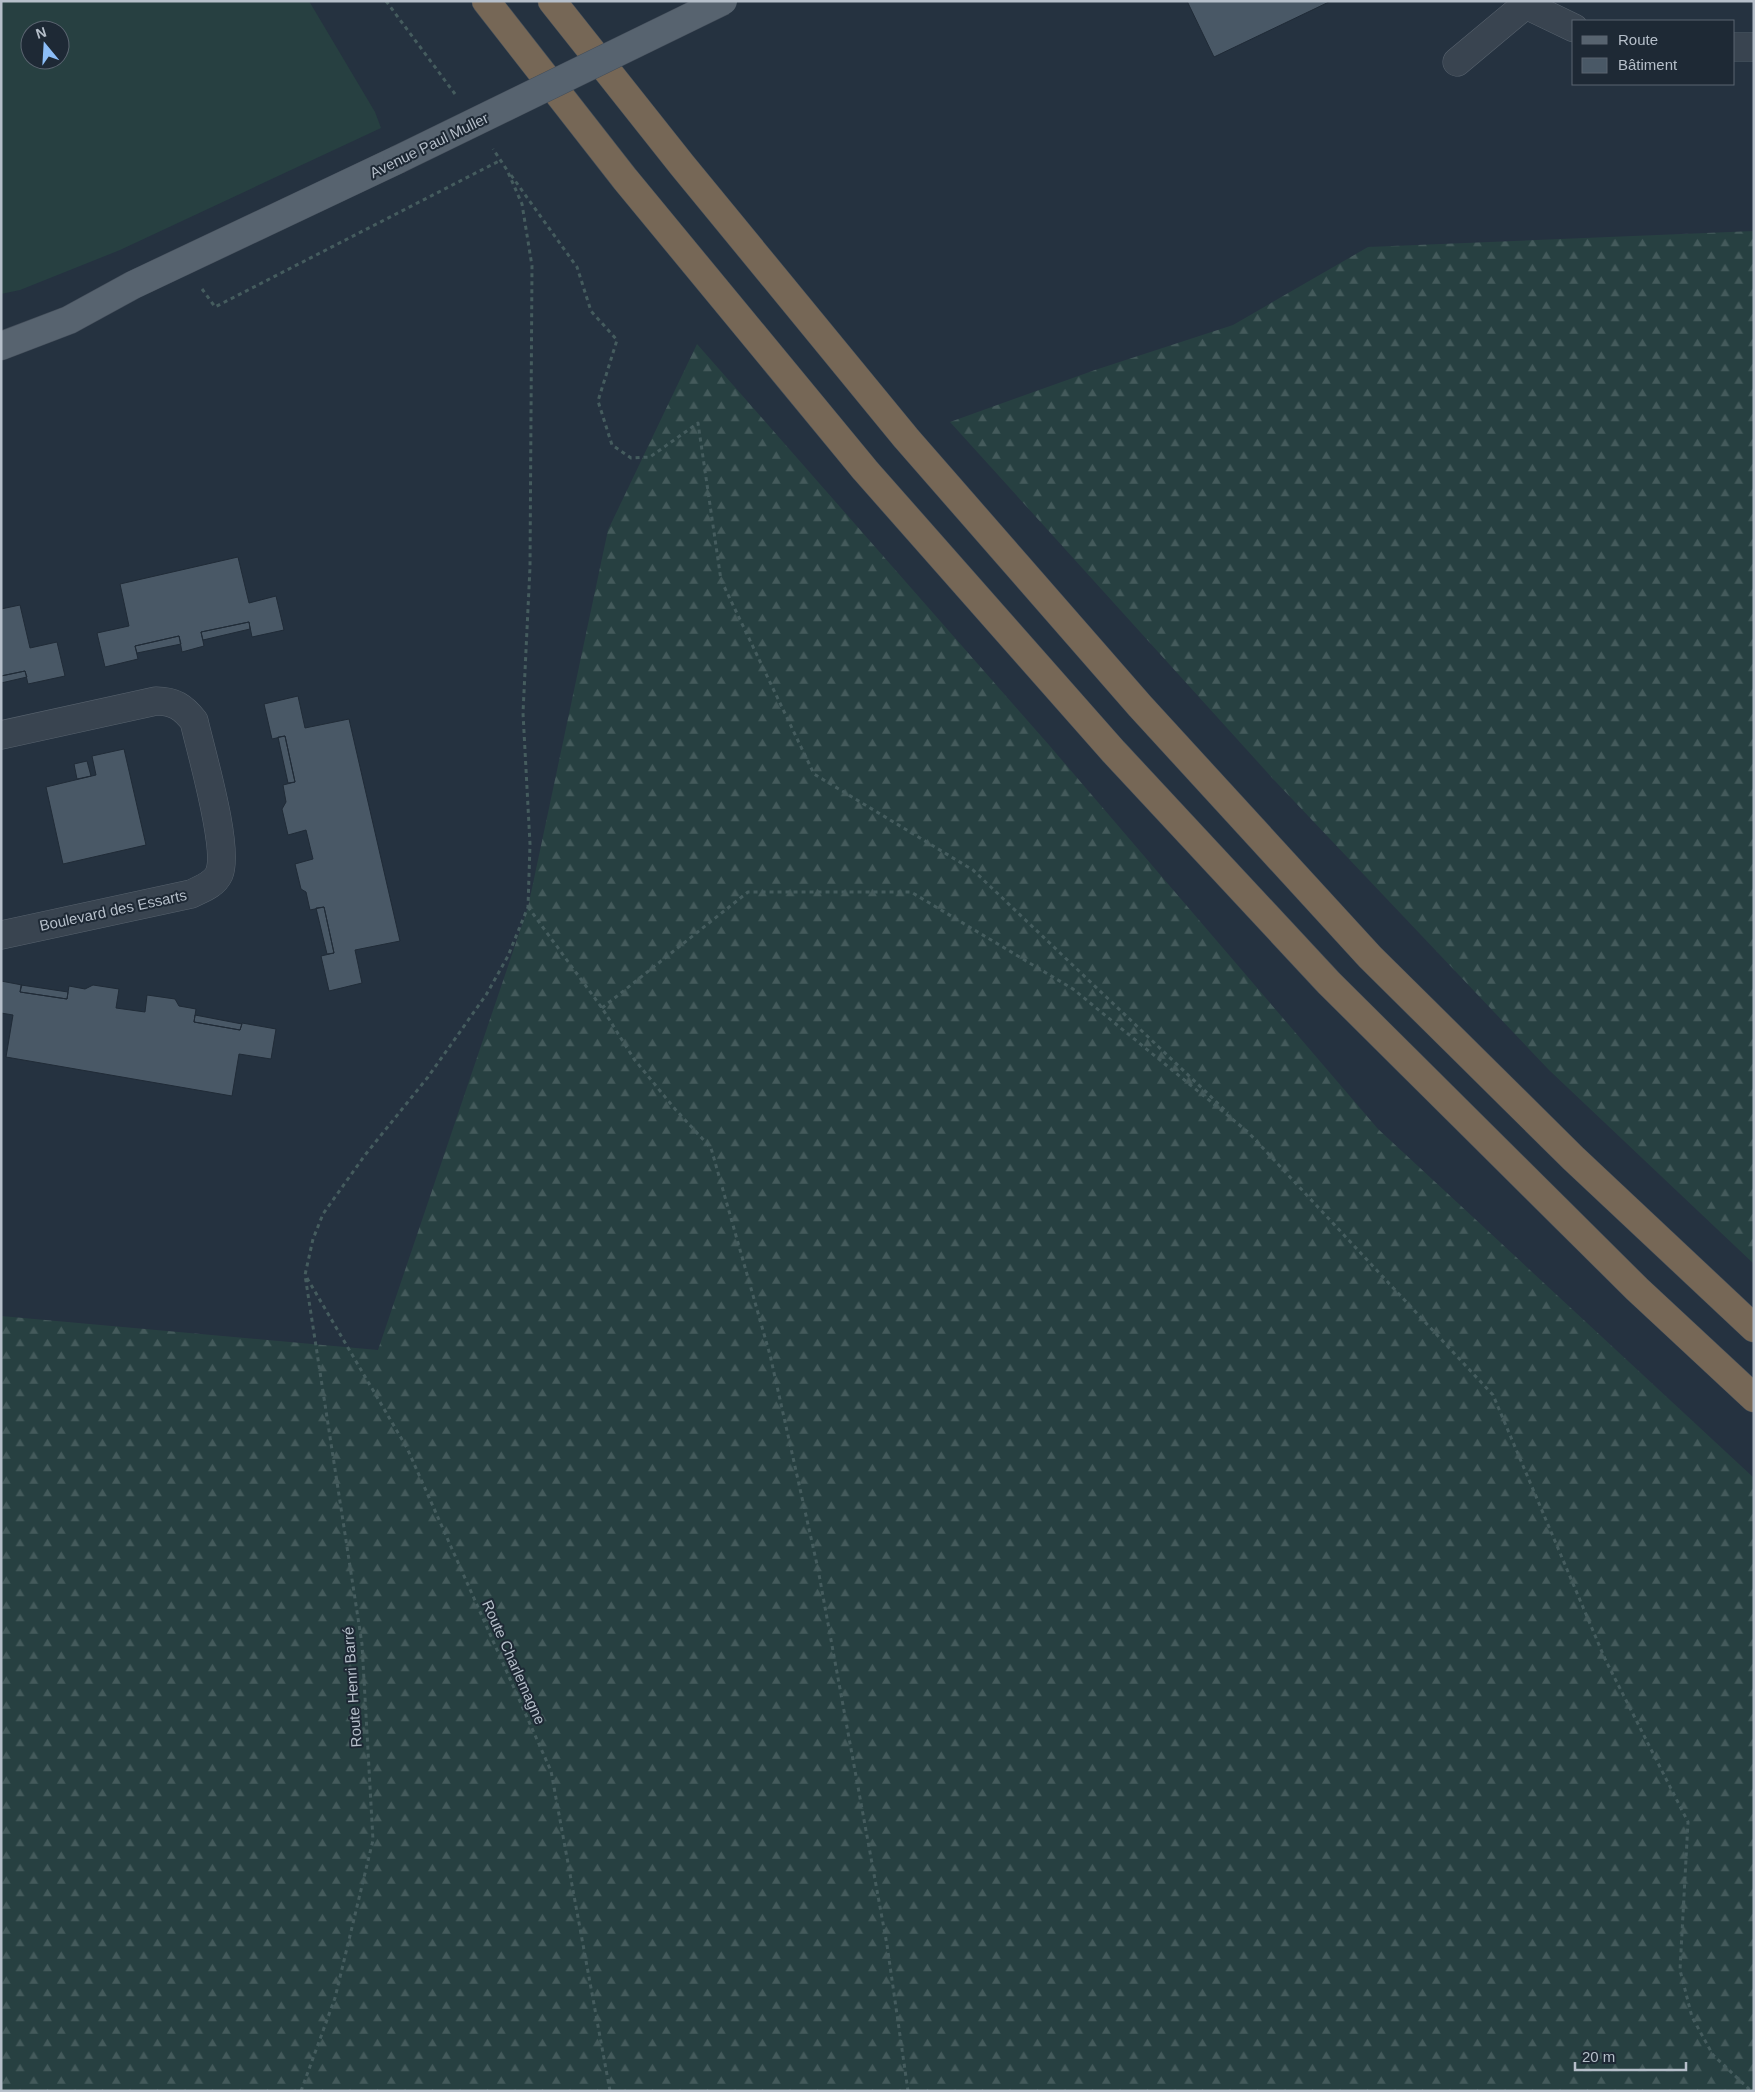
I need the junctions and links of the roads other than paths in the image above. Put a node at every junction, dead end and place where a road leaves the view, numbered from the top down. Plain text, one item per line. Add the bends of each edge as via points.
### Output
1 (486, 1) edge
2 (552, 1) edge
3 (723, 1) edge
4 (1527, 3) edge
5 (1572, 27) edge
6 (1735, 47) edge
7 (1754, 47) edge
8 (1456, 62) dead end
9 (133, 285) junction
10 (1, 328) edge
11 (1, 346) edge
12 (1, 735) edge
13 (1, 935) edge
14 (1754, 1328) edge
15 (1754, 1398) edge

1 - 15 highway via 625,179 858,463 1113,751 1329,983 1637,1289
2 - 14 highway via 906,438 1140,706 1370,957 1573,1158
3 - 9 main road, Avenue Paul Muller, bridge
4 - 5 street
4 - 8 street
6 - 7 street
9 - 10 main road, Avenue Paul Muller
9 - 11 main road, Avenue Paul Muller via 69,320
12 - 13 street, Boulevard des Essarts via 156,701 178,705 194,721 221,840 222,861 212,882 191,894

